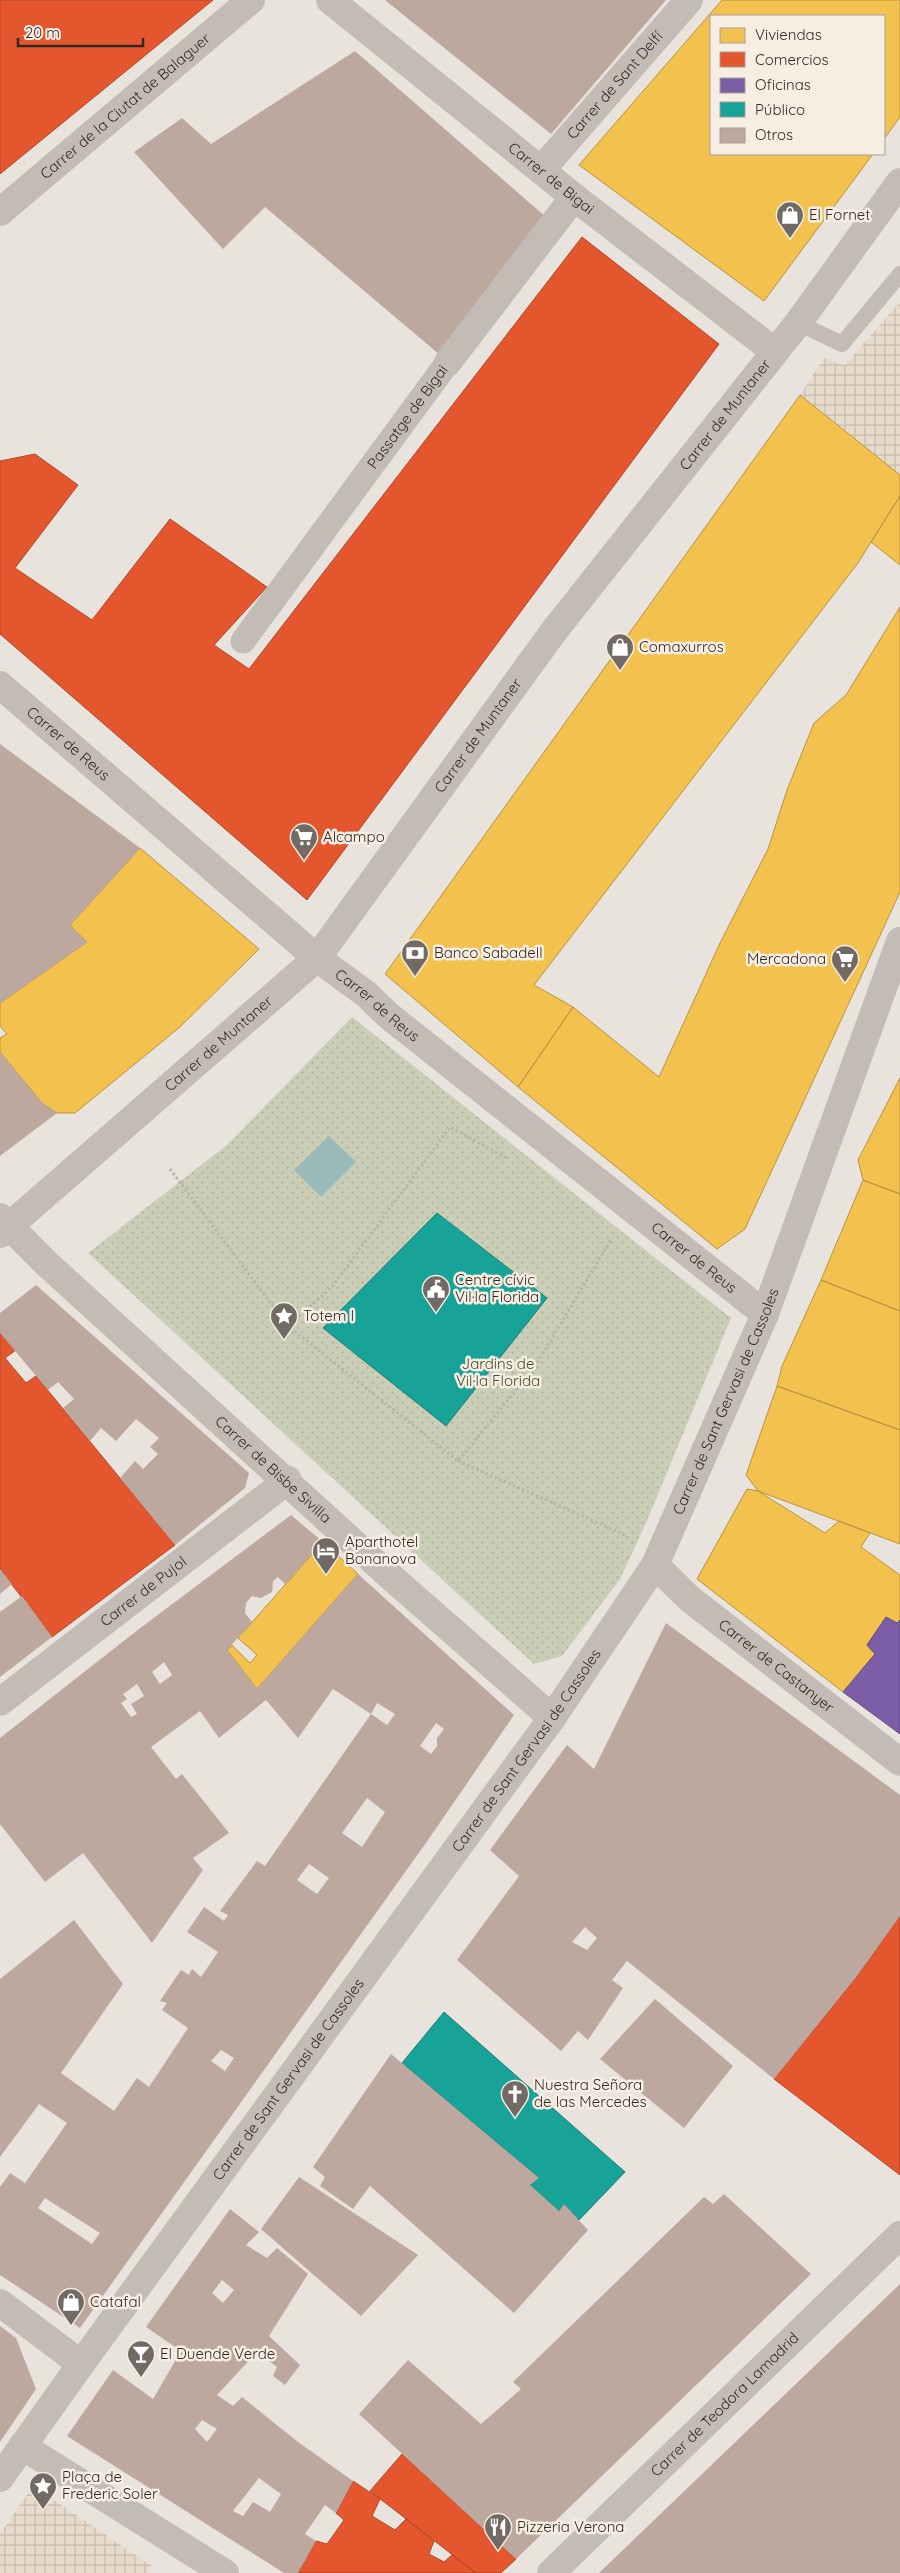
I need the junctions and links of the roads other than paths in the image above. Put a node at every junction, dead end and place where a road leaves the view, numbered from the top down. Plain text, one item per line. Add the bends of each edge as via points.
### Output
1 (251, 0) edge
2 (330, 0) edge
3 (689, 0) edge
4 (542, 170) junction
5 (900, 182) edge
6 (574, 197) junction
7 (0, 212) edge
8 (900, 274) edge
9 (798, 323) junction
10 (774, 351) junction
11 (448, 362) joint
12 (243, 642) dead end
13 (4, 695) edge
14 (900, 941) edge
15 (317, 958) junction
16 (3, 1226) edge
17 (765, 1314) junction
18 (288, 1480) junction
19 (655, 1566) junction
20 (0, 1702) edge
21 (552, 1718) junction
22 (900, 1762) edge
23 (900, 2235) edge
24 (0, 2303) edge
25 (80, 2364) junction
26 (22, 2446) junction
27 (0, 2478) edge
28 (216, 2571) edge
29 (551, 2573) edge

1 - 7 street, Carrer de la Ciutat de Balaguer
2 - 4 street, Carrer de Bigai
3 - 4 street, Carrer de Sant Delfí
4 - 6 street, Carrer de Bigai
5 - 9 street, Carrer de Muntaner
6 - 10 street, Carrer de Bigai
6 - 11 street, Passatge de Bigai
8 - 9 lane via 842,344
9 - 10 street, Carrer de Muntaner
10 - 15 street, Carrer de Muntaner via 554,631
11 - 12 street, Passatge de Bigai
13 - 15 street, Carrer de Reus
14 - 17 street, Carrer de Sant Gervasi de Cassoles
15 - 16 street, Carrer de Muntaner
15 - 17 street, Carrer de Reus
16 - 18 street, Carrer de Bisbe Sivilla
17 - 19 street, Carrer de Sant Gervasi de Cassoles
18 - 20 street, Carrer de Pujol
18 - 21 street, Carrer de Bisbe Sivilla
19 - 21 street, Carrer de Sant Gervasi de Cassoles
19 - 22 street, Carrer de Castanyer via 690,1599
21 - 25 street, Carrer de Sant Gervasi de Cassoles
23 - 29 street, Carrer de Teodora Lamadrid
24 - 25 street
25 - 26 street, Carrer de Sant Gervasi de Cassoles
26 - 27 street, Carrer de Sant Gervasi de Cassoles
26 - 28 street

